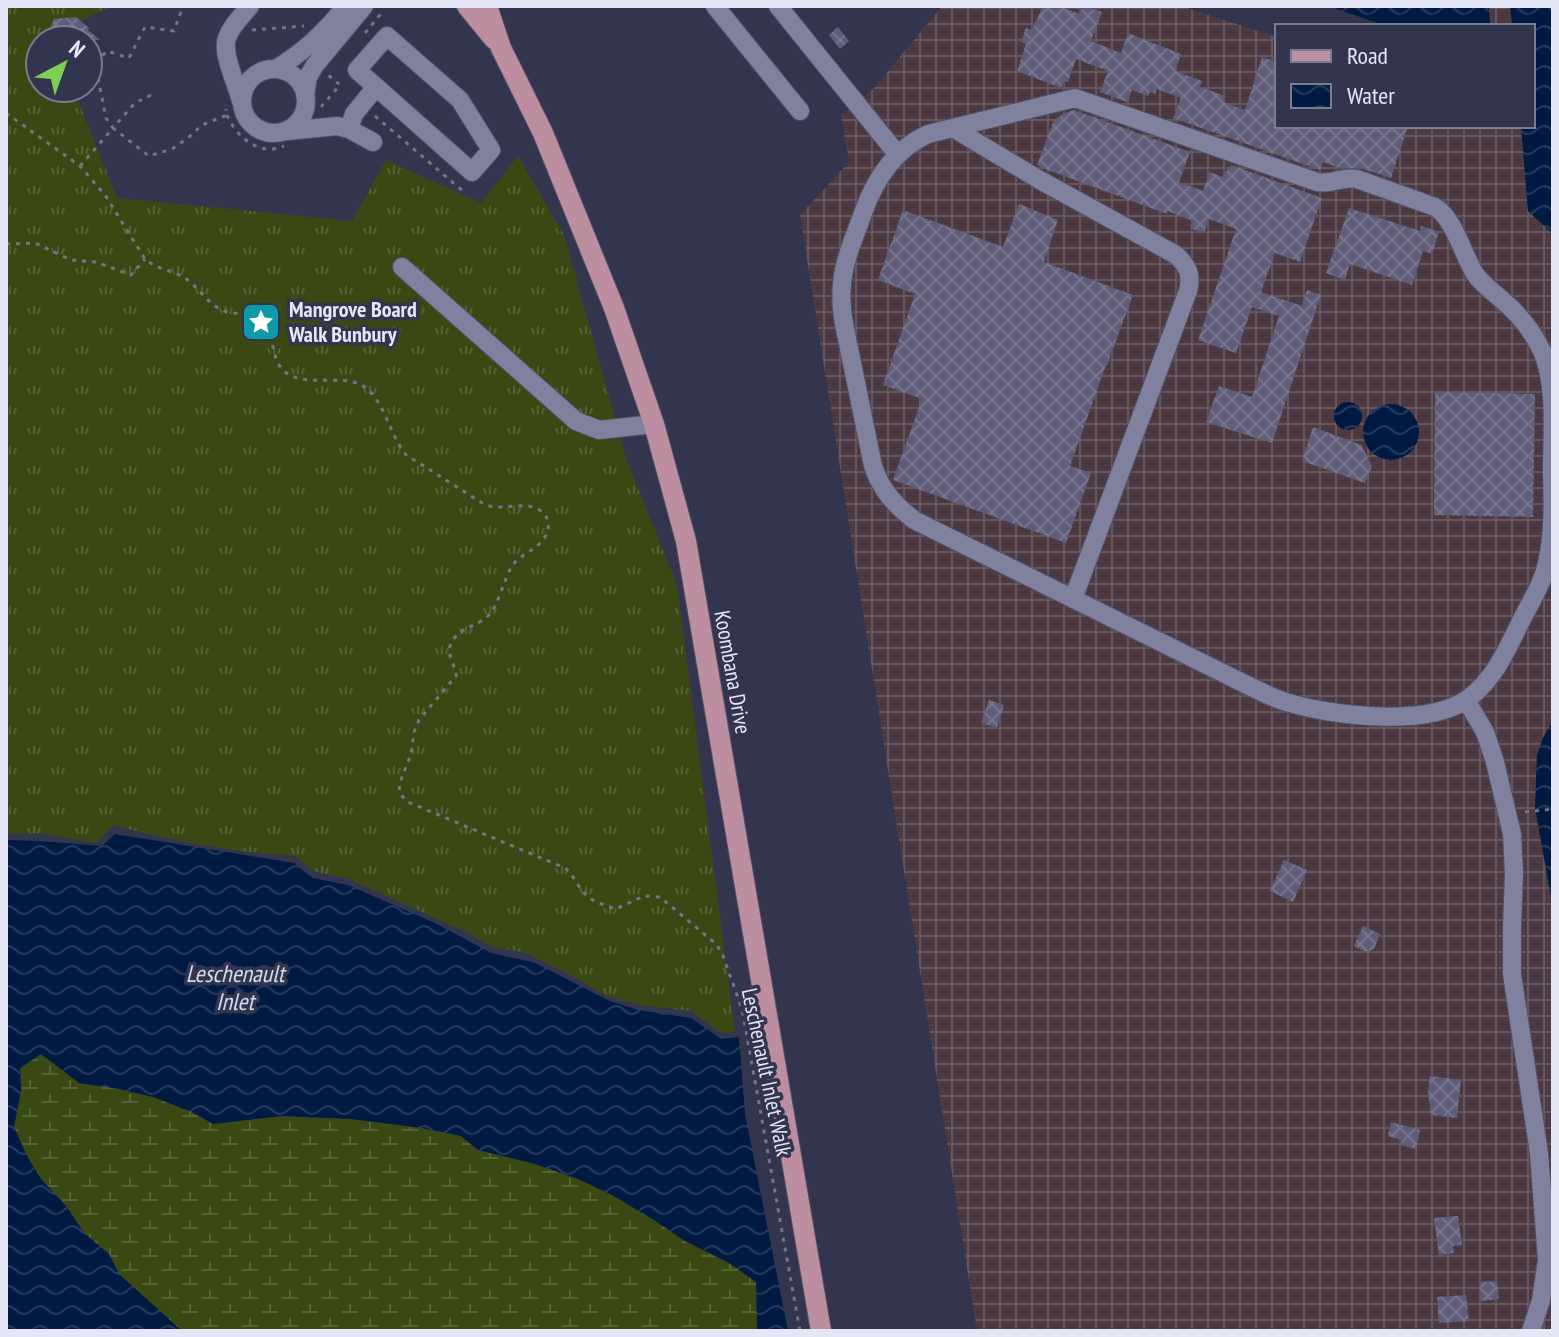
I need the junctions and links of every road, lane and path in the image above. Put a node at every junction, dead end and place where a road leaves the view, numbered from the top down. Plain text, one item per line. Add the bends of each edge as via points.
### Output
1 (183, 6) edge
2 (250, 6) edge
3 (346, 6) edge
4 (364, 6) edge
5 (467, 6) edge
6 (487, 6) edge
7 (715, 6) edge
8 (778, 6) edge
9 (308, 23) dead end
10 (244, 33) dead end
11 (501, 48) junction
12 (226, 54) junction
13 (270, 70) junction
14 (340, 85) dead end
15 (376, 87) junction
16 (347, 92) dead end
17 (151, 95) dead end
18 (305, 98) junction
19 (242, 102) junction
20 (369, 111) dead end
21 (800, 111) dead end
22 (6, 113) edge
23 (227, 115) dead end
24 (214, 120) dead end
25 (113, 128) junction
26 (343, 128) junction
27 (953, 128) junction
28 (288, 136) junction
29 (373, 142) dead end
30 (898, 155) junction
31 (80, 166) junction
32 (464, 192) dead end
33 (6, 244) edge
34 (145, 259) junction
35 (402, 267) dead end
36 (654, 424) junction
37 (1073, 599) junction
38 (1466, 700) junction
39 (1553, 809) edge
40 (1524, 812) dead end
41 (800, 1331) edge
42 (821, 1331) edge
43 (1531, 1331) edge

1 - 25 path via 174,31 145,27 129,58 107,51 95,63 106,118
2 - 12 street via 228,35
3 - 13 street via 314,43
4 - 18 street via 315,65
5 - 11 main road, Koombana Drive
6 - 11 main road, Koombana Drive
7 - 21 street
8 - 30 street
9 - 10 path
11 - 36 main road, Koombana Drive via 583,229
12 - 13 street via 245,67
12 - 19 street
13 - 18 street via 295,77
13 - 19 street via 247,83
14 - 16 path
15 - 15 street via 357,70 387,36 460,100 491,150 472,172
15 - 26 street
17 - 25 path via 135,103
18 - 26 street via 317,114
18 - 28 street via 301,119
19 - 28 street via 246,118 259,130
20 - 32 path
22 - 31 path
23 - 28 path via 255,146 279,148
24 - 25 path via 172,149 149,156
25 - 31 path
26 - 28 street
26 - 29 street
27 - 30 street via 919,138
27 - 37 street via 1176,255 1190,274
27 - 38 street via 1075,98 1317,182 1357,179 1435,207 1445,216 1475,274 1520,318 1542,353 1551,396 1553,506 1544,574 1496,669
30 - 37 street via 871,192 841,285 842,314 879,483 914,520
31 - 34 path
33 - 34 path via 35,243 71,260 96,262 131,275
34 - 41 path, Leschenault Inlet Walk via 182,277 219,309 267,320 277,363 285,372 297,378 353,382 367,389 397,445 441,478 487,505 528,506 547,519 546,537 514,563 490,614 466,627 450,647 456,676 419,720 400,794 408,802 565,868 595,901 616,909 644,896 660,897 717,945 742,1009
35 - 36 street via 576,421 607,431
36 - 42 main road, Koombana Drive via 686,541
37 - 38 street via 1297,705 1404,716 1429,715
38 - 43 street via 1485,732 1512,834 1512,974 1539,1153 1547,1260
39 - 40 path

